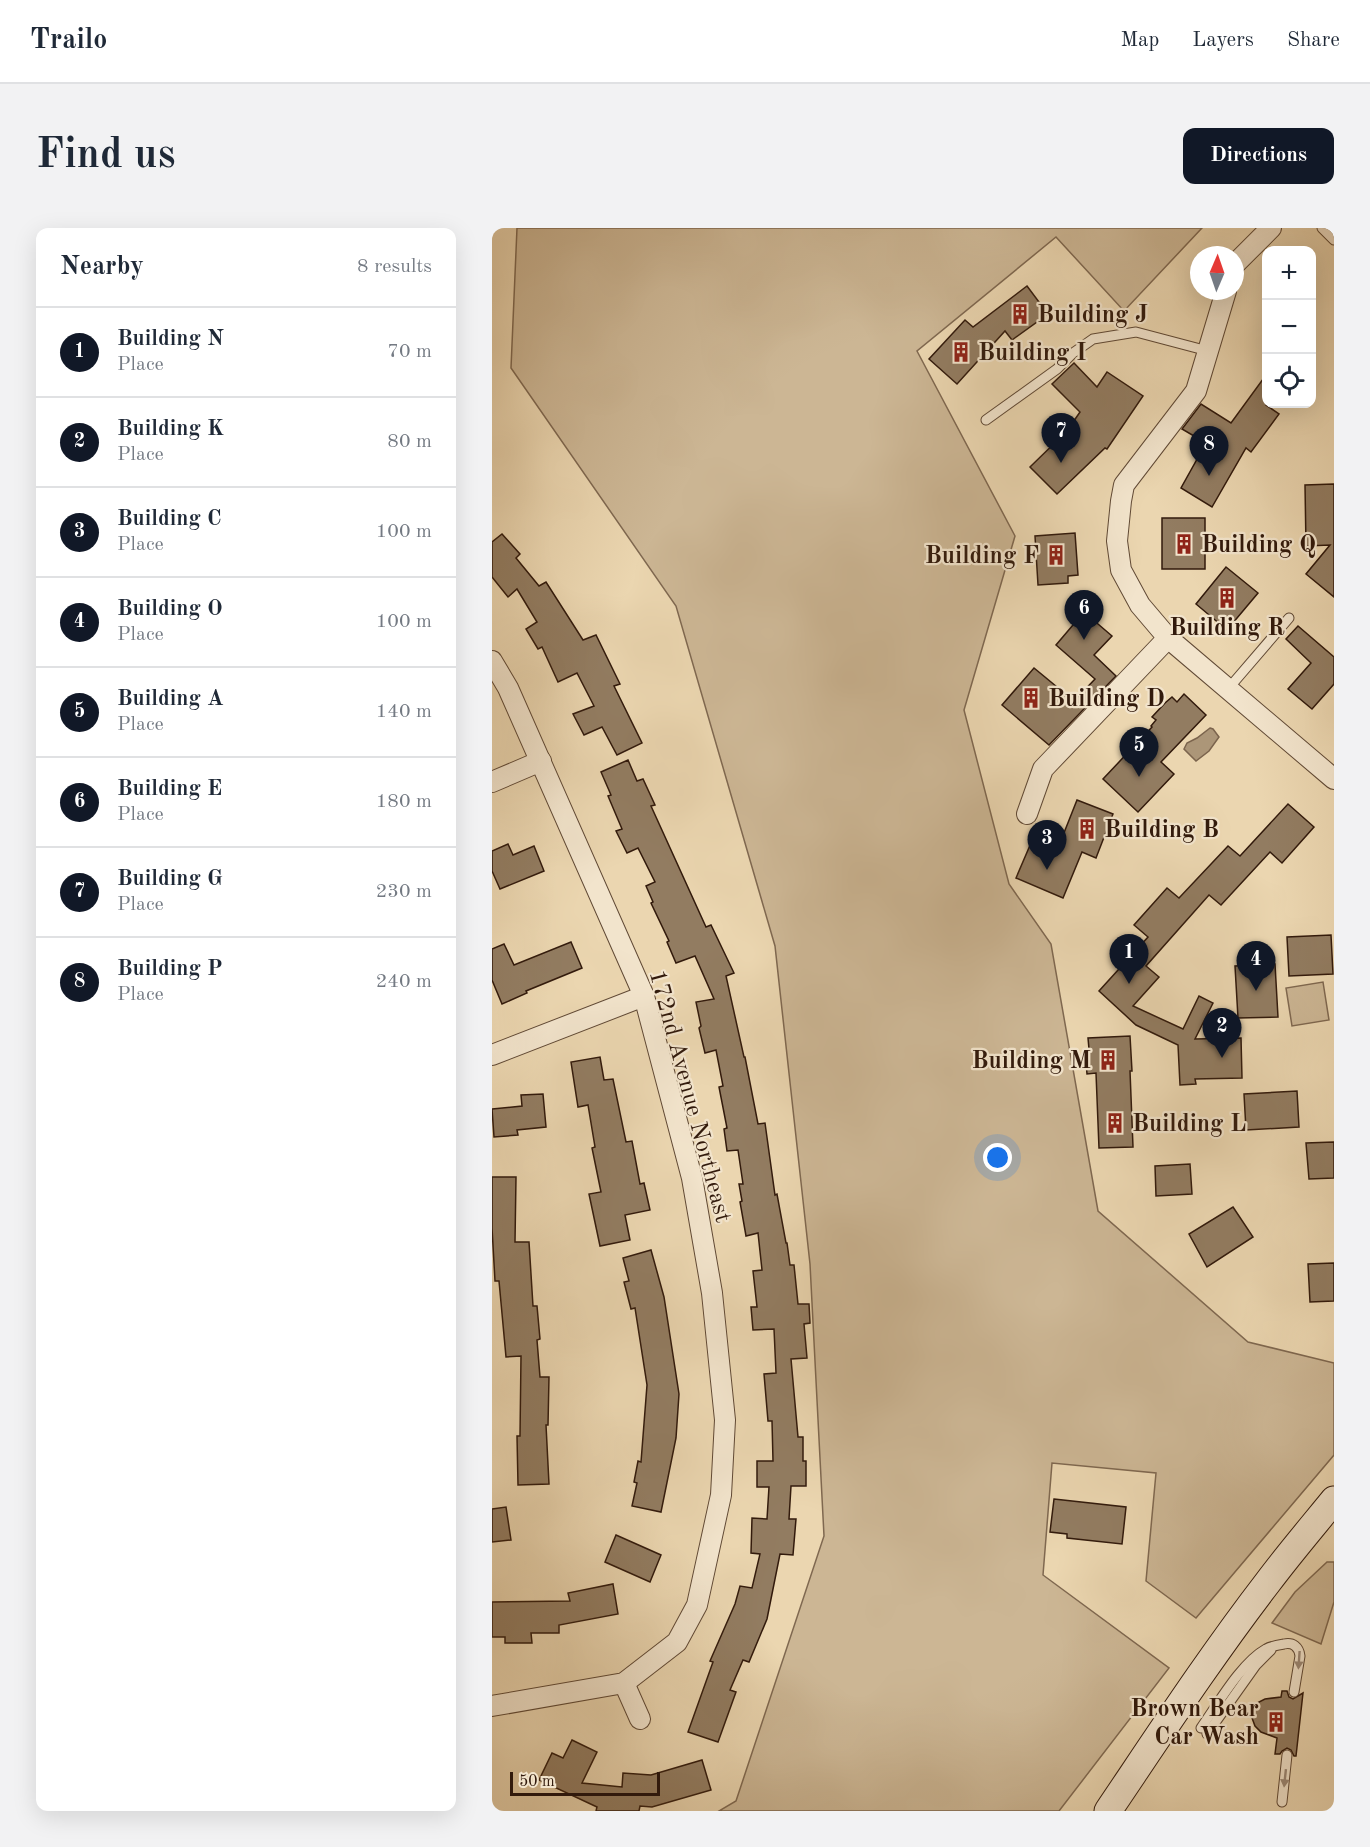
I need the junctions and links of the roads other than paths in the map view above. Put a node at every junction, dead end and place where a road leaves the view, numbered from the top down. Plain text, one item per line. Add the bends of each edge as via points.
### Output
1 (1271, 228) edge
2 (1322, 228) edge
3 (1334, 240) edge
4 (1244, 255) edge
5 (1223, 300) edge
6 (1209, 351) junction
7 (986, 420) dead end
8 (1289, 618) dead end
9 (1168, 638) junction
10 (492, 661) edge
11 (1228, 689) junction
12 (541, 761) junction
13 (1334, 779) edge
14 (492, 782) edge
15 (1027, 814) dead end
16 (644, 996) junction
17 (492, 1055) edge
18 (1334, 1500) edge
19 (1331, 1534) edge
20 (1268, 1581) junction
21 (624, 1683) junction
22 (1294, 1692) dead end
23 (492, 1706) edge
24 (639, 1719) dead end
25 (1204, 1731) dead end
26 (1287, 1755) dead end
27 (1282, 1802) dead end
28 (1108, 1811) edge

1 - 4 street
2 - 3 lane
5 - 6 street
6 - 7 lane via 1136,332 1094,339
6 - 9 street via 1196,391 1124,485 1121,501 1117,541 1122,570 1140,605
8 - 11 lane
9 - 11 street
9 - 15 street via 1043,769
10 - 12 street, 172nd Avenue Northeast
11 - 13 street
12 - 14 street
12 - 16 street, 172nd Avenue Northeast
16 - 17 street
16 - 21 street, 172nd Avenue Northeast via 692,1179 712,1293 725,1420 721,1495 697,1605 677,1642
18 - 20 street
19 - 20 street via 1312,1543
20 - 28 street
21 - 23 street, 172nd Avenue Northeast
21 - 24 street
25 -> 22 lane via 1257,1665 1271,1651 1288,1643 1299,1650 1300,1656
26 -> 27 lane

